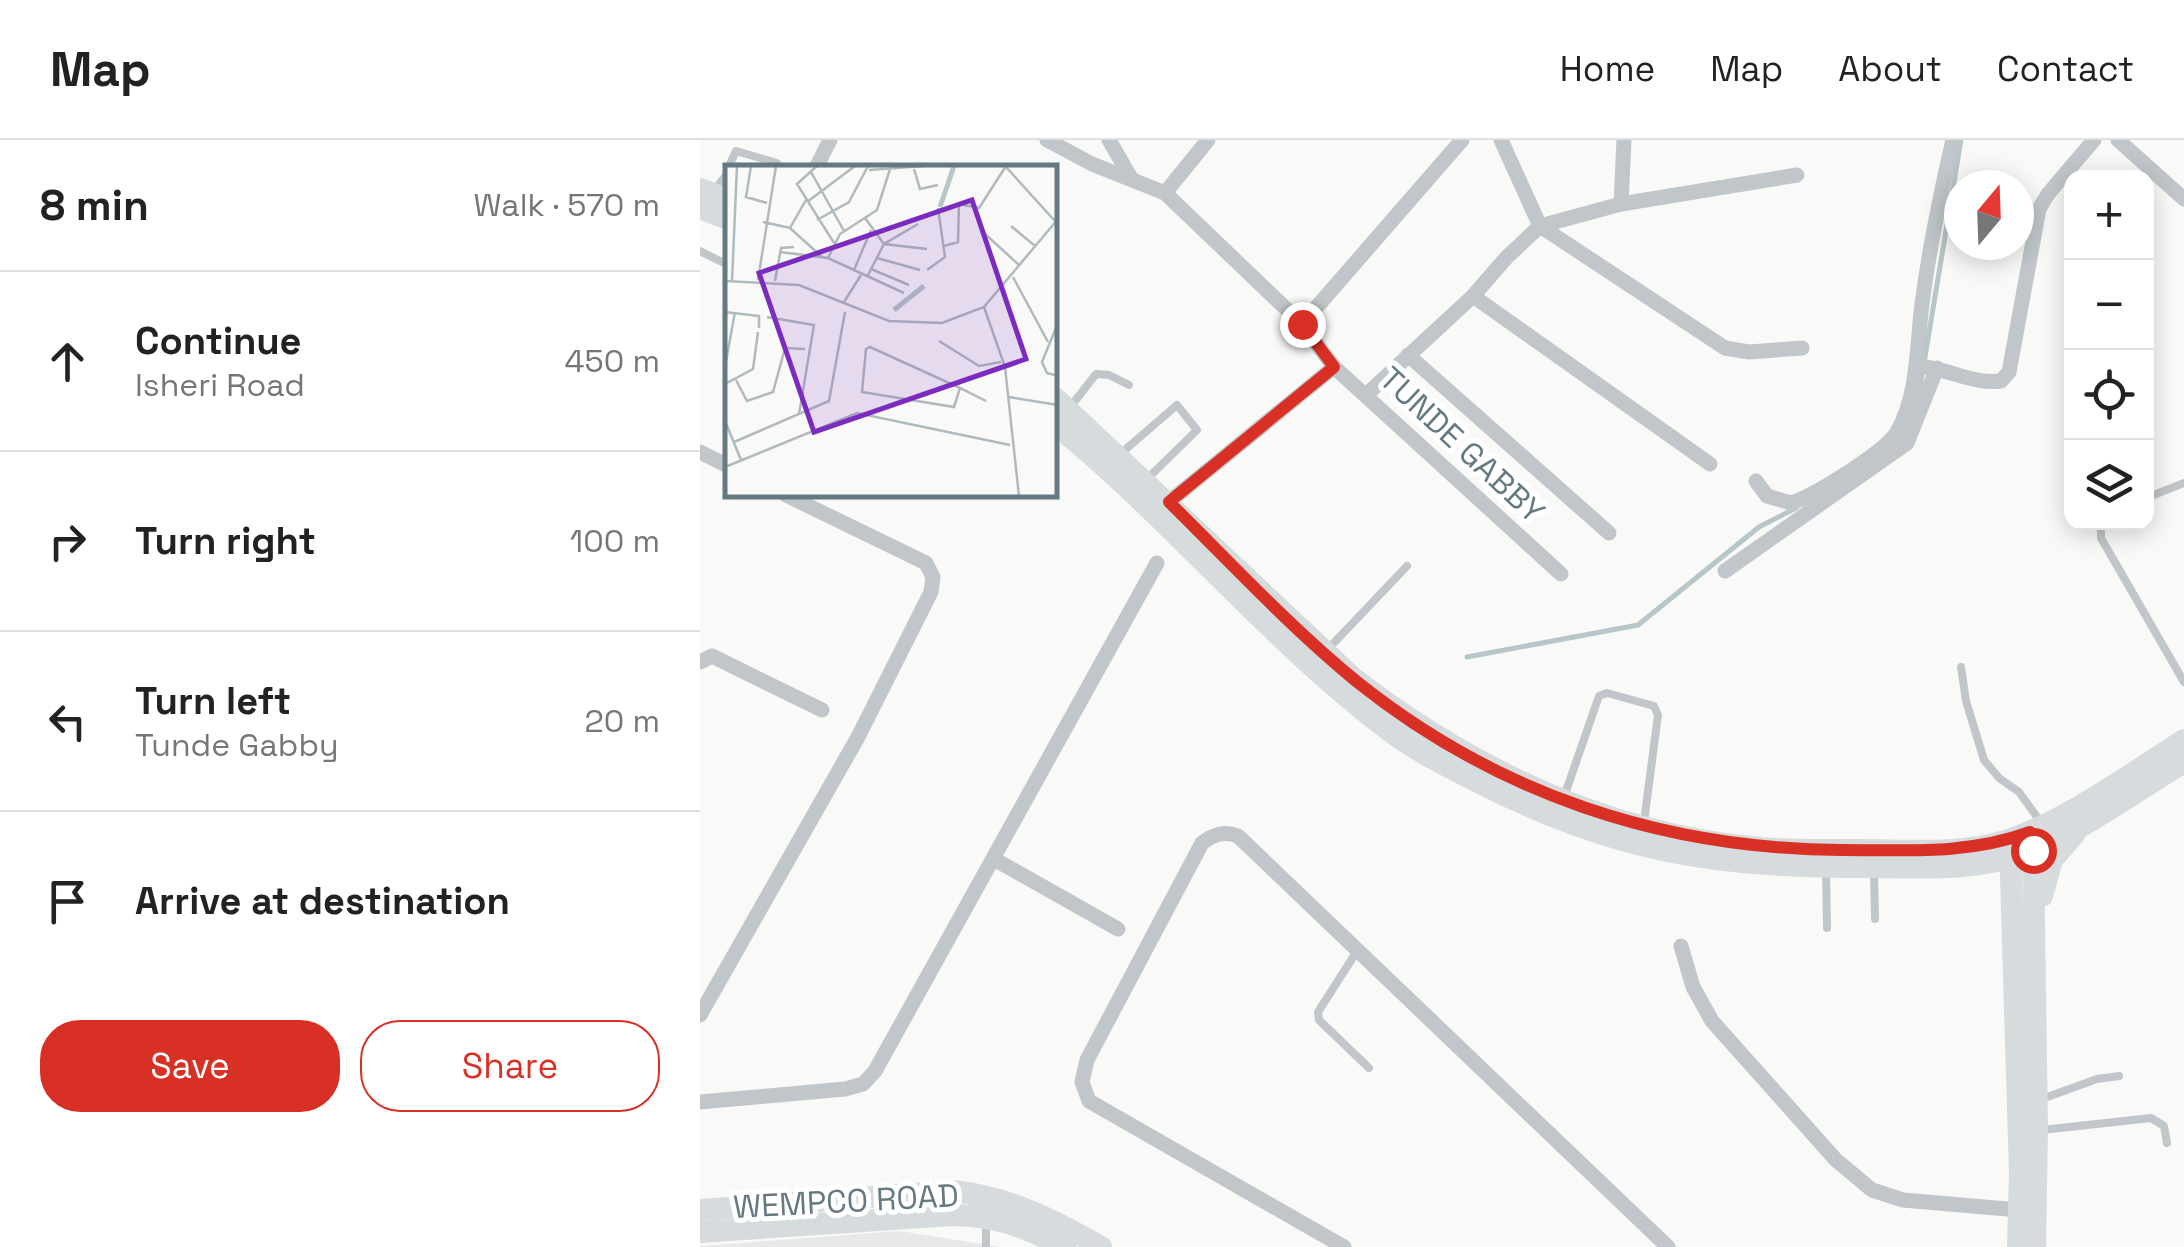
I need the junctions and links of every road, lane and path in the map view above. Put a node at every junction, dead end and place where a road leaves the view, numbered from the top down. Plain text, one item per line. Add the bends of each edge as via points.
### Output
1 (830, 140) edge
2 (1047, 140) edge
3 (1108, 140) edge
4 (1208, 140) edge
5 (1462, 140) edge
6 (1501, 140) edge
7 (1624, 140) edge
8 (1953, 140) edge
9 (2094, 140) edge
10 (2118, 140) edge
11 (729, 165) edge
12 (777, 165) edge
13 (818, 165) edge
14 (725, 173) edge
15 (1797, 175) dead end
16 (1131, 178) junction
17 (1165, 193) junction
18 (710, 197) edge
19 (2184, 198) edge
20 (1621, 204) junction
21 (1540, 226) junction
22 (700, 251) edge
23 (725, 263) edge
24 (1473, 296) junction
25 (1302, 324) junction
26 (1802, 348) dead end
27 (1408, 354) junction
28 (1334, 367) junction
29 (1926, 367) junction
30 (1129, 385) dead end
31 (1366, 395) junction
32 (1059, 410) edge
33 (700, 452) edge
34 (1118, 455) junction
35 (725, 464) edge
36 (1710, 464) dead end
37 (1145, 480) junction
38 (1756, 481) dead end
39 (2184, 482) edge
40 (2154, 495) edge
41 (792, 498) edge
42 (1169, 502) junction
43 (2101, 530) edge
44 (1609, 533) dead end
45 (1158, 563) dead end
46 (1407, 566) dead end
47 (1725, 572) dead end
48 (1561, 574) dead end
49 (1326, 652) junction
50 (700, 662) edge
51 (1961, 667) dead end
52 (2184, 682) edge
53 (822, 710) dead end
54 (2184, 740) edge
55 (2184, 762) edge
56 (1562, 801) junction
57 (2092, 817) junction
58 (1644, 827) junction
59 (2025, 841) junction
60 (994, 859) junction
61 (1826, 867) junction
62 (1873, 867) junction
63 (1876, 919) dead end
64 (1827, 928) dead end
65 (1118, 929) dead end
66 (1680, 946) dead end
67 (1357, 950) junction
68 (2033, 969) junction
69 (700, 1015) edge
70 (1369, 1068) dead end
71 (2119, 1076) dead end
72 (2035, 1100) junction
73 (700, 1102) edge
74 (2037, 1130) junction
75 (2167, 1143) dead end
76 (700, 1210) edge
77 (2019, 1210) junction
78 (986, 1216) junction
79 (700, 1232) edge
80 (986, 1247) edge
81 (1065, 1247) edge
82 (1101, 1247) edge
83 (1344, 1247) edge
84 (1668, 1247) edge
85 (2018, 1247) edge
86 (2035, 1247) edge

1 - 13 street
2 - 16 street, TUNDE GABBY
3 - 16 street
4 - 17 street
5 - 25 street
6 - 21 street
7 - 20 street
8 - 29 street via 1936,215
9 - 29 street via 2039,209 2009,372 1990,382
10 - 19 street
11 - 12 lane via 736,151
14 - 18 lane
15 - 20 street
16 - 17 street, TUNDE GABBY
17 - 25 street, TUNDE GABBY
20 - 21 street
21 - 24 street
21 - 26 street via 1724,348
22 - 23 lane
24 - 27 street
24 - 36 street
25 - 28 street, TUNDE GABBY
27 - 31 street
27 - 44 street
28 - 31 street, TUNDE GABBY
28 - 42 street
29 - 38 street via 1895,437 1832,483 1791,504 1767,496
29 - 47 street via 1907,443
30 - 32 lane via 1096,374
31 - 48 street, TUNDE GABBY
32 - 34 main road
32 - 61 main road via 1270,630 1394,734 1526,806 1586,830 1732,863
33 - 35 street
34 - 37 main road
34 - 37 lane via 1177,405 1197,430
37 - 42 main road
39 - 40 lane
41 - 69 street via 926,563 932,592
42 - 49 main road
43 - 52 lane
45 - 60 street
46 - 49 lane
49 - 56 main road via 1406,718
50 - 53 street via 712,656
51 - 59 lane via 1984,760 2019,792
54 - 59 main road
55 - 57 main road
56 - 58 main road
56 - 58 lane via 1598,696 1654,706
57 - 59 main road
57 - 68 main road via 2052,860 2044,879
58 - 59 main road via 1780,850 1946,850
59 - 62 main road via 1986,864
59 - 68 main road
59 - 77 main road
60 - 65 street
60 - 73 street via 863,1084
61 - 62 main road
61 - 64 lane
62 - 63 lane
66 - 77 street via 1712,1020 1836,1160 1872,1190 1903,1200
67 - 70 lane via 1318,1012
67 - 83 street via 1238,836 1212,835 1146,947 1082,1082 1089,1101
67 - 84 street
68 - 72 main road
71 - 72 lane
72 - 74 main road
74 - 75 lane via 2151,1118 2164,1126
74 - 86 main road
76 - 82 main road, WEMPCO ROAD via 983,1194 1018,1204
77 - 85 main road
78 - 79 main road, WEMPCO ROAD
78 - 80 lane
78 - 81 main road, WEMPCO ROAD

